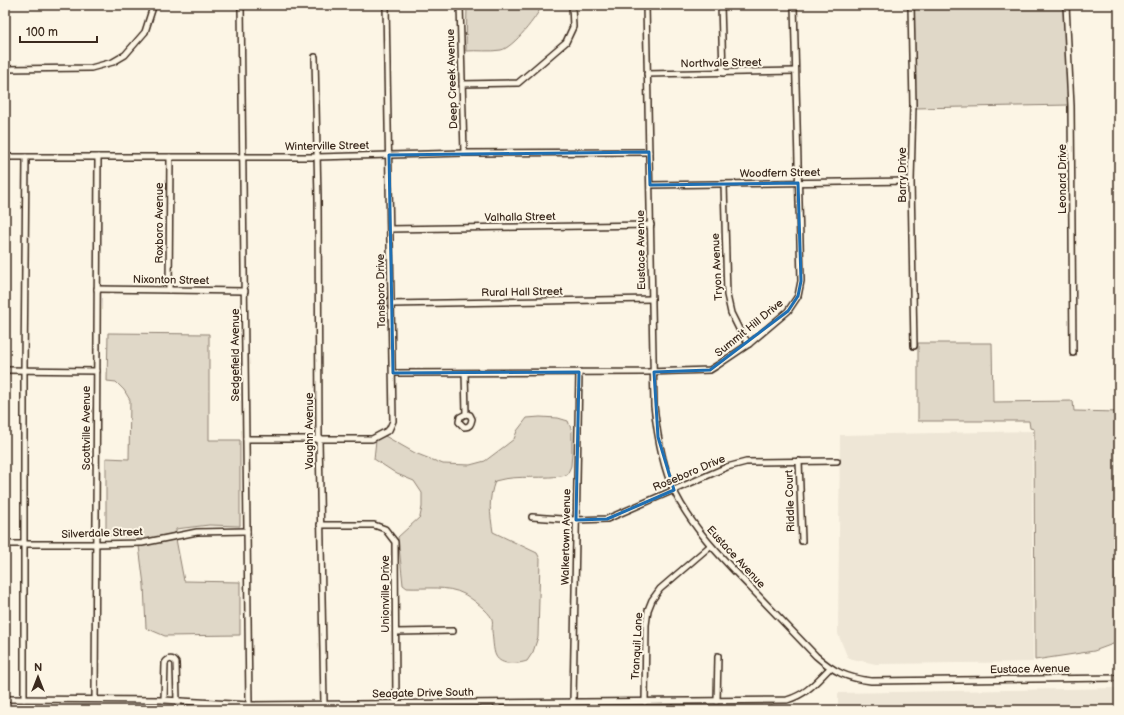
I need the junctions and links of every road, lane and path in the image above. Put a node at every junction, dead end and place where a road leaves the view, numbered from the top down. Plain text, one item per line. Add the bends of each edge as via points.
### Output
1 (152, 5) edge
2 (241, 5) edge
3 (386, 5) edge
4 (460, 5) edge
5 (572, 5) edge
6 (646, 5) edge
7 (721, 5) edge
8 (794, 5) edge
9 (911, 5) edge
10 (1066, 5) edge
11 (315, 57) dead end
12 (5, 69) edge
13 (795, 71) junction
14 (724, 73) junction
15 (647, 74) junction
16 (462, 84) junction
17 (649, 152) junction
18 (464, 153) junction
19 (389, 154) junction
20 (5, 157) edge
21 (26, 157) junction
22 (98, 157) junction
23 (170, 157) junction
24 (243, 157) junction
25 (317, 157) junction
26 (911, 181) junction
27 (798, 183) junction
28 (724, 184) junction
29 (650, 185) junction
30 (651, 226) junction
31 (390, 228) junction
32 (97, 289) junction
33 (169, 290) junction
34 (245, 291) junction
35 (652, 299) junction
36 (392, 304) junction
37 (749, 344) junction
38 (914, 346) dead end
39 (1072, 352) dead end
40 (5, 370) edge
41 (24, 370) junction
42 (97, 371) junction
43 (579, 372) junction
44 (654, 372) junction
45 (393, 373) junction
46 (465, 373) junction
47 (466, 414) dead end
48 (246, 439) junction
49 (319, 439) junction
50 (799, 461) junction
51 (837, 461) dead end
52 (674, 490) junction
53 (532, 518) dead end
54 (576, 520) junction
55 (320, 525) junction
56 (247, 531) junction
57 (802, 541) dead end
58 (5, 544) edge
59 (23, 544) junction
60 (96, 544) junction
61 (710, 546) junction
62 (453, 631) dead end
63 (396, 632) junction
64 (718, 656) dead end
65 (830, 668) junction
66 (1119, 678) edge
67 (5, 699) edge
68 (24, 699) junction
69 (96, 699) junction
70 (164, 700) junction
71 (177, 701) junction
72 (573, 701) junction
73 (717, 701) junction
74 (645, 702) junction
75 (497, 703) junction
76 (324, 704) junction
77 (396, 704) junction
78 (249, 705) junction
79 (497, 710) edge

1 - 12 street via 145,32 125,55 113,62 91,68
2 - 24 street, Sedgefield Avenue
3 - 19 street, Tansboro Drive
4 - 16 street, Deep Creek Avenue
5 - 16 street via 573,27 566,42 518,83
6 - 15 street, Eustace Avenue
7 - 14 street
8 - 13 street, Summit Hill Drive
9 - 26 street, Barry Drive
10 - 39 street, Leonard Drive via 1071,106
11 - 25 street, Vaughn Avenue
13 - 14 street, Northvale Street
13 - 27 street, Summit Hill Drive
14 - 15 street, Northvale Street
15 - 17 street, Eustace Avenue
16 - 18 street, Deep Creek Avenue
17 - 18 street, Winterville Street
17 - 29 street, Eustace Avenue
18 - 19 street, Winterville Street
19 - 25 street, Winterville Street
19 - 31 street, Tansboro Drive
20 - 21 street, Winterville Street
21 - 22 street, Winterville Street
21 - 41 street
22 - 23 street, Winterville Street
22 - 32 street, Scottville Avenue
23 - 24 street, Winterville Street
23 - 33 street, Roxboro Avenue
24 - 25 street, Winterville Street
24 - 34 street, Sedgefield Avenue
25 - 49 street, Vaughn Avenue
26 - 27 street, Woodfern Street
26 - 38 street, Barry Drive
27 - 28 street, Woodfern Street
27 - 37 street, Summit Hill Drive via 801,281 798,296 788,311
28 - 29 street, Woodfern Street
28 - 37 street, Tryon Avenue via 727,295 731,314
29 - 30 street, Eustace Avenue
30 - 31 street, Valhalla Street
30 - 35 street, Eustace Avenue
31 - 36 street, Tansboro Drive
32 - 33 street, Nixonton Street
32 - 42 street, Scottville Avenue
33 - 34 street, Nixonton Street
34 - 48 street, Sedgefield Avenue
35 - 36 street, Rural Hall Street
35 - 44 street, Eustace Avenue
36 - 45 street, Tansboro Drive
37 - 44 street, Summit Hill Drive via 710,370
40 - 41 street
41 - 42 street
41 - 59 street
42 - 60 street, Scottville Avenue
43 - 44 street, Summit Hill Drive
43 - 46 street, Summit Hill Drive
43 - 54 street, Walkertown Avenue
44 - 52 street, Eustace Avenue via 654,406 658,437
45 - 46 street, Summit Hill Drive
45 - 49 street, Tansboro Drive via 393,421 389,430 372,439
46 - 47 street
48 - 49 street, Tansboro Drive
48 - 56 street, Sedgefield Avenue
49 - 55 street, Vaughn Avenue
50 - 51 street, Roseboro Drive
50 - 52 street, Roseboro Drive via 746,462 727,467
50 - 57 street, Riddle Court
52 - 54 street, Roseboro Drive via 608,519
52 - 61 street, Eustace Avenue
53 - 54 street, Roseboro Drive
54 - 72 street, Walkertown Avenue
55 - 63 street, Unionville Drive via 374,525 385,530 395,542
55 - 76 street, Vaughn Avenue
56 - 60 street, Silverdale Street via 197,532 142,543
56 - 78 street, Sedgefield Avenue
58 - 59 street, Silverdale Street
59 - 60 street, Silverdale Street
59 - 68 street
60 - 69 street, Scottville Avenue
61 - 65 street, Eustace Avenue
61 - 74 street, Tranquil Lane via 652,600 646,625
62 - 63 street
63 - 77 street, Unionville Drive
64 - 73 street
65 - 66 street, Eustace Avenue via 844,675 871,682
65 - 73 street, Seagate Drive South via 804,692 787,700
67 - 68 street, Seagate Drive South
68 - 69 street, Seagate Drive South
69 - 70 street, Seagate Drive South
70 - 71 street, Seagate Drive South
70 - 71 street via 164,666 170,659 176,663
71 - 78 street, Seagate Drive South
72 - 74 street, Seagate Drive South
72 - 75 street, Seagate Drive South
73 - 74 street, Seagate Drive South
75 - 77 street, Seagate Drive South
75 - 79 street
76 - 77 street, Seagate Drive South
76 - 78 street, Seagate Drive South

